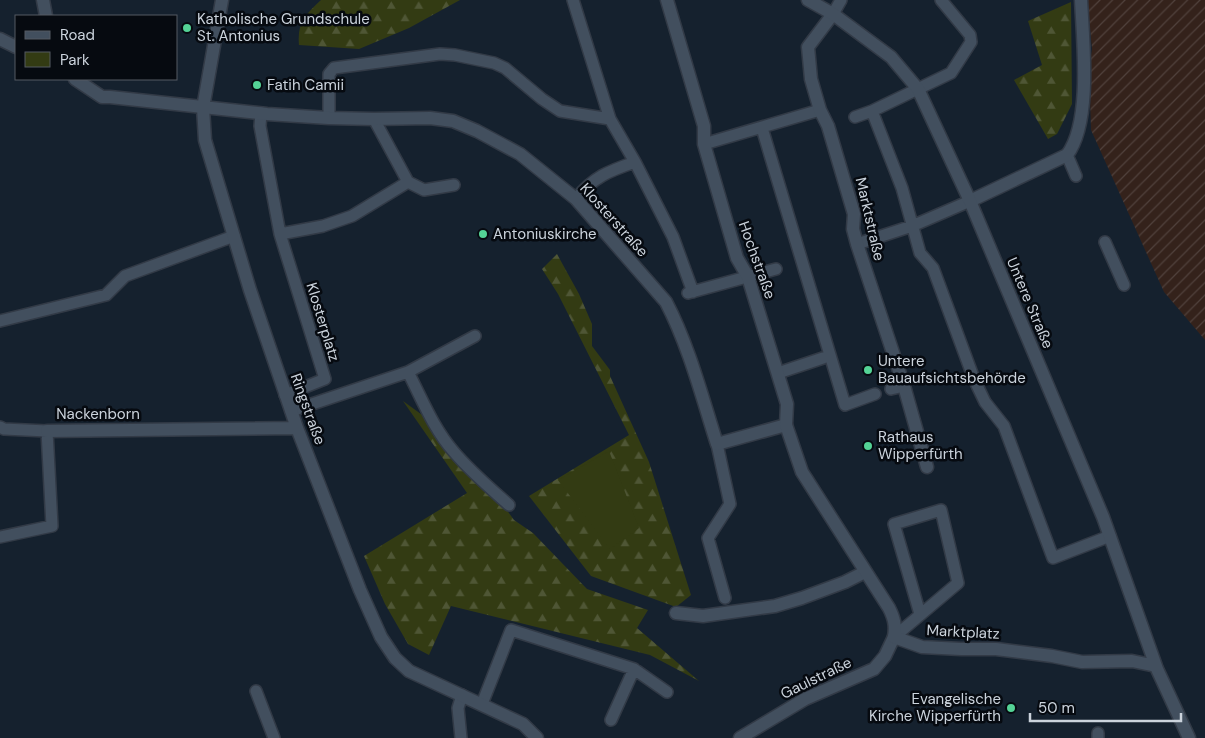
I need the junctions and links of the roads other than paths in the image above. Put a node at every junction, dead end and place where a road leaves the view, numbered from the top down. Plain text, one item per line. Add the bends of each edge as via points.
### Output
1 (43, 0) edge
2 (222, 0) edge
3 (573, 0) edge
4 (667, 0) edge
5 (808, 0) edge
6 (841, 0) edge
7 (941, 0) edge
8 (1081, 0) edge
9 (833, 14) junction
10 (46, 15) edge
11 (0, 39) edge
12 (15, 46) edge
13 (76, 80) edge
14 (918, 89) junction
15 (203, 108) junction
16 (820, 110) junction
17 (872, 110) junction
18 (264, 114) junction
19 (854, 117) dead end
20 (329, 118) junction
21 (374, 119) junction
22 (610, 119) junction
23 (762, 128) junction
24 (704, 144) junction
25 (1067, 155) junction
26 (635, 162) junction
27 (1076, 176) dead end
28 (408, 182) junction
29 (454, 185) dead end
30 (576, 199) junction
31 (970, 201) junction
32 (912, 226) junction
33 (280, 234) junction
34 (234, 236) junction
35 (1105, 242) dead end
36 (857, 244) junction
37 (776, 269) dead end
38 (748, 277) junction
39 (1124, 285) dead end
40 (0, 321) edge
41 (475, 336) dead end
42 (823, 358) dead end
43 (408, 372) junction
44 (778, 373) junction
45 (904, 386) junction
46 (891, 389) dead end
47 (875, 394) dead end
48 (285, 395) junction
49 (291, 411) junction
50 (786, 425) junction
51 (0, 427) edge
52 (297, 428) junction
53 (47, 431) junction
54 (717, 444) junction
55 (927, 466) dead end
56 (509, 505) dead end
57 (1110, 536) junction
58 (0, 537) edge
59 (865, 572) junction
60 (725, 598) dead end
61 (676, 614) dead end
62 (920, 614) junction
63 (894, 637) junction
64 (1146, 639) junction
65 (1132, 661) junction
66 (1156, 666) junction
67 (634, 669) junction
68 (256, 692) dead end
69 (667, 692) dead end
70 (462, 695) junction
71 (482, 704) junction
72 (611, 720) dead end
73 (274, 738) edge
74 (462, 738) edge
75 (537, 738) edge
76 (740, 738) edge
77 (1189, 738) edge

1 - 10 street
2 - 15 street, Ringstraße
3 - 22 lane
4 - 24 street, Hochstraße via 704,126
5 - 9 street, Untere Straße
6 - 9 lane
7 - 14 lane via 970,36 971,42 951,73
8 - 25 street via 1083,107 1073,147
9 - 14 street, Untere Straße via 891,57
9 - 16 street, Marktstraße via 808,47 811,80
11 - 12 street
13 - 15 street, Klosterstraße via 102,97
14 - 17 lane
14 - 31 street, Untere Straße
15 - 18 street, Klosterstraße
15 - 34 street, Ringstraße via 205,140
16 - 23 lane
16 - 36 street, Marktstraße via 828,126 854,214
17 - 19 lane
17 - 32 lane via 902,188
18 - 20 street, Klosterstraße
18 - 33 lane, Klosterplatz via 260,126
20 - 21 street, Klosterstraße
20 - 22 lane via 329,74 334,68 440,54 494,63 560,111
21 - 28 lane
21 - 30 street, Klosterstraße via 453,121 520,154
22 - 26 lane
23 - 24 lane
23 - 47 lane via 798,262 845,405
24 - 38 street, Hochstraße via 737,258
25 - 27 lane
25 - 31 street
26 - 30 lane via 606,172 586,186
26 - 38 lane via 673,237 691,292
28 - 29 lane via 424,190
28 - 33 lane via 352,216
30 - 54 street, Klosterstraße via 666,302
31 - 32 lane
31 - 57 street, Untere Straße
32 - 36 lane
32 - 57 lane via 920,253 933,268 974,379 985,402 1004,426 1053,558
33 - 48 lane, Klosterplatz via 325,379
34 - 40 lane via 125,276 106,295
34 - 48 street, Ringstraße
35 - 39 lane
36 - 45 street, Marktstraße
37 - 38 lane
38 - 44 street, Hochstraße
41 - 43 lane
42 - 44 lane
43 - 49 lane
43 - 56 lane via 431,419 453,451
44 - 50 street, Hochstraße via 787,404
45 - 46 lane
45 - 55 street, Marktstraße
48 - 49 street, Ringstraße
49 - 52 street, Ringstraße
50 - 54 street
50 - 59 street, Hochstraße via 802,472
51 - 53 lane
52 - 53 street, Nackenborn
52 - 70 street, Ringstraße via 381,637 395,658 409,671
53 - 58 lane, Nackenborn via 52,526
54 - 60 lane via 730,504 708,538
57 - 64 street, Untere Straße
59 - 61 street via 775,606 703,616
59 - 63 street via 890,608 896,627
62 - 62 lane via 894,524 941,510 958,583
62 - 63 lane
63 - 65 street, Marktplatz via 922,647 996,648 1082,662
63 - 76 street, Gaulstraße via 886,656 874,669 805,700
64 - 65 street
64 - 66 street, Untere Straße
65 - 66 street, Marktplatz
66 - 77 street, Untere Straße
67 - 69 lane
67 - 71 lane via 511,630
67 - 72 lane
68 - 73 lane
70 - 71 street, Ringstraße
70 - 74 lane via 458,708
71 - 75 street, Ringstraße via 523,724

